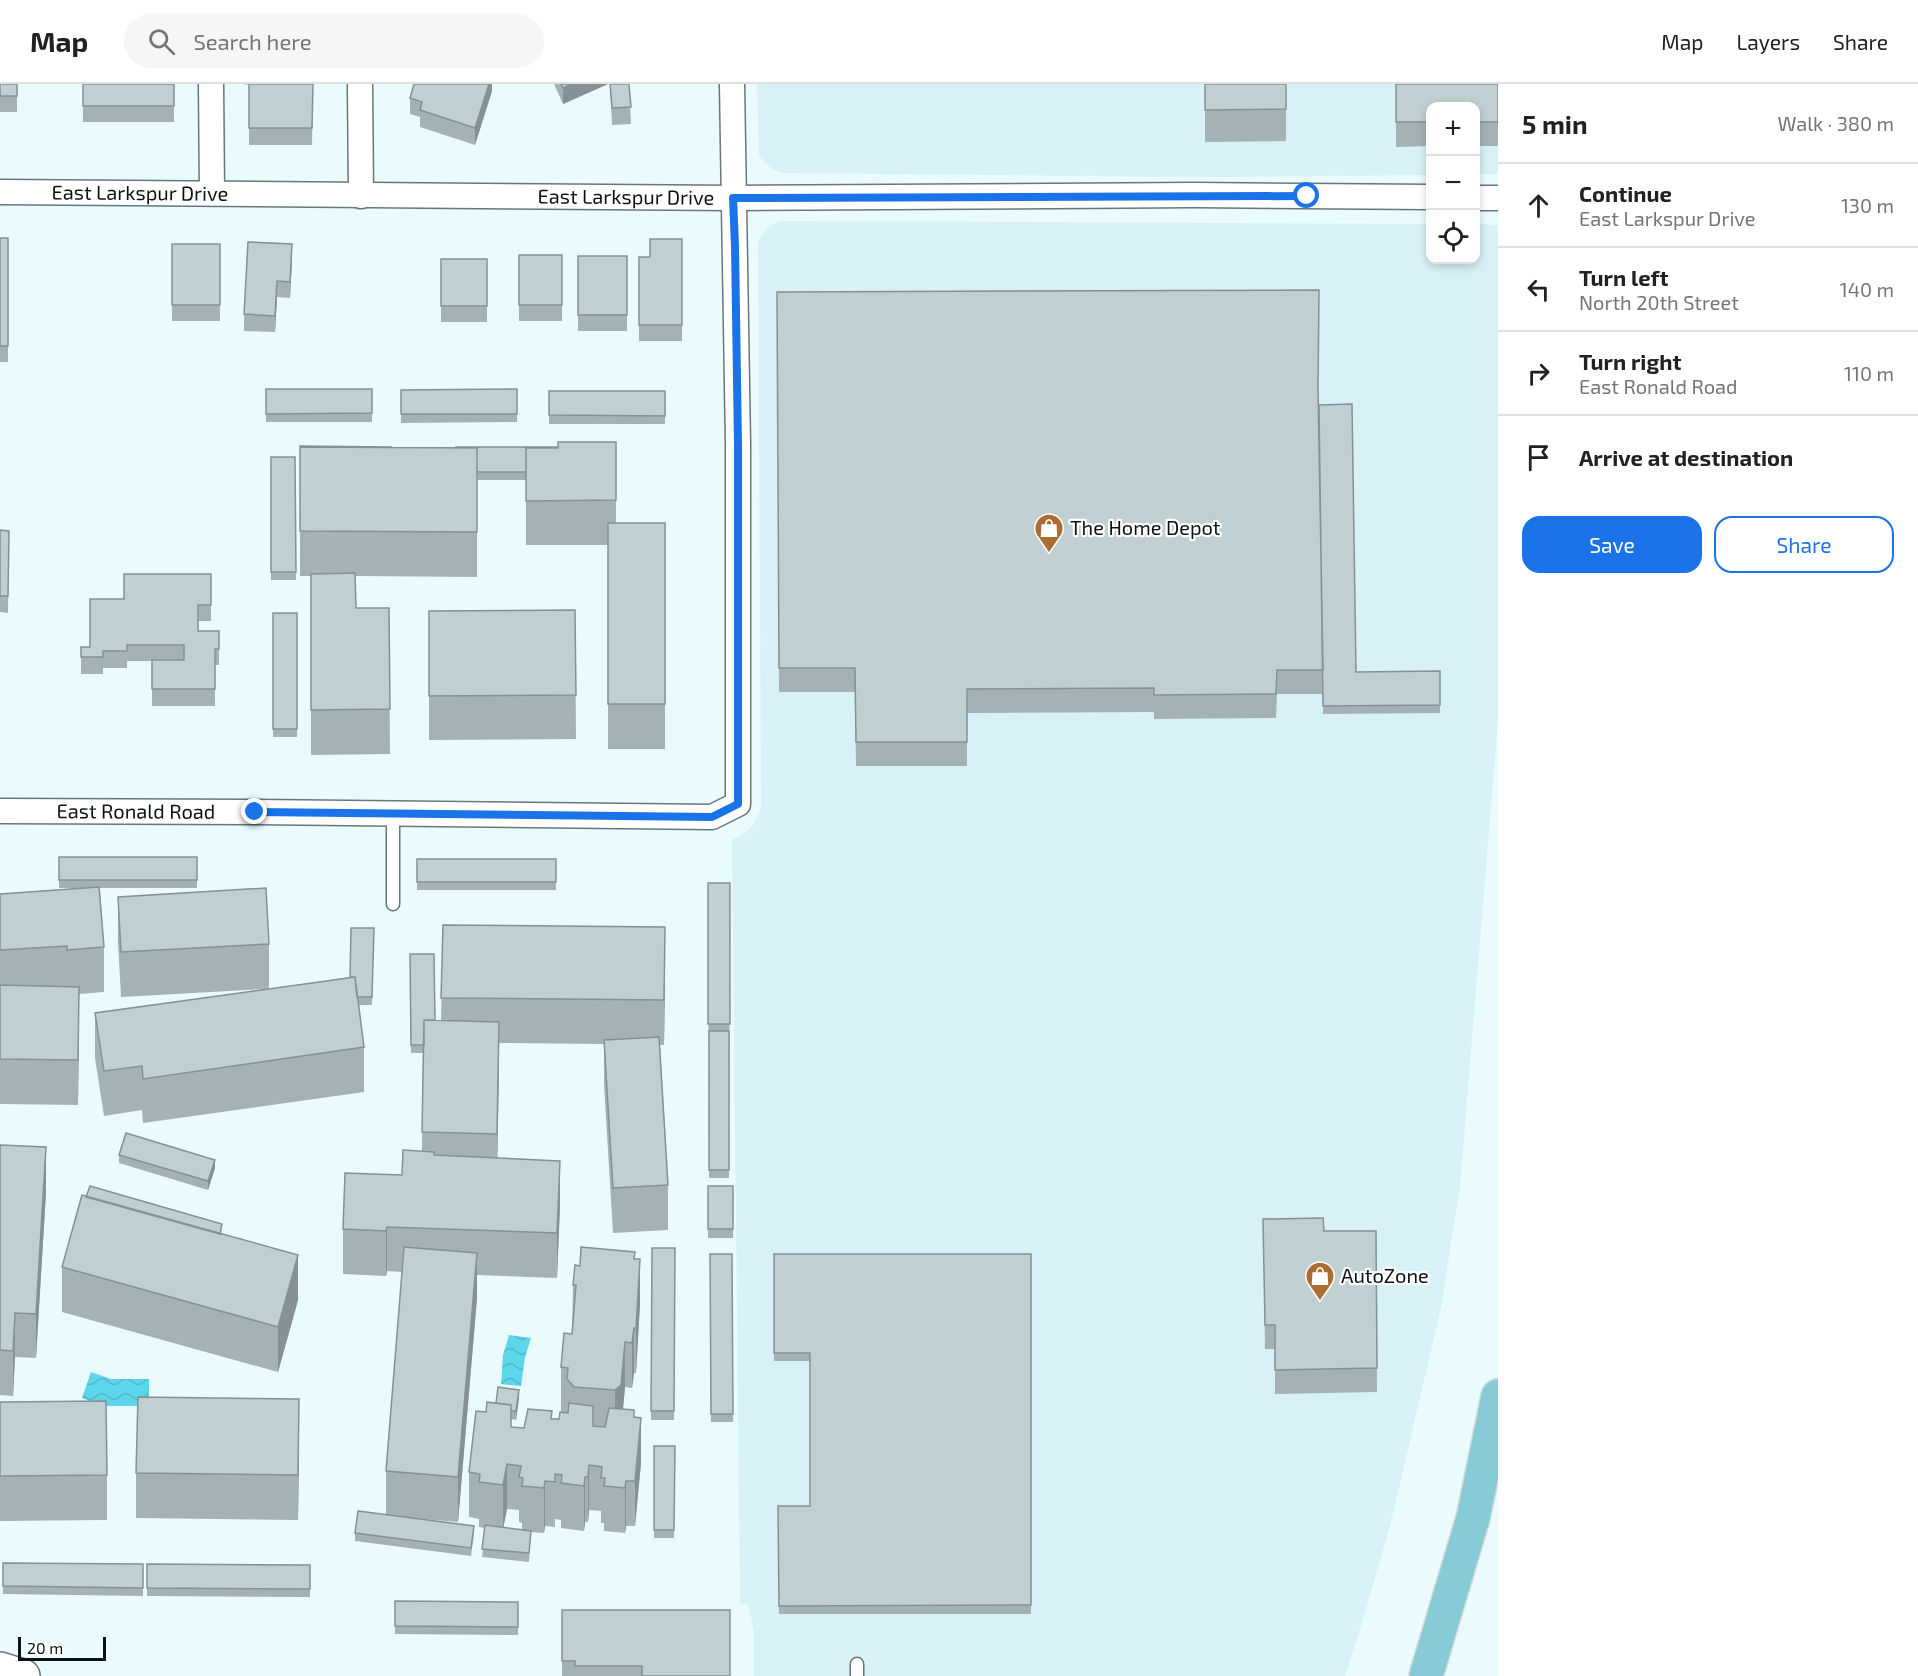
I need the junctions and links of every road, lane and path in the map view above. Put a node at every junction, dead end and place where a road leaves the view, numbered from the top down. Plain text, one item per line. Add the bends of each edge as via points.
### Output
1 (211, 84) edge
2 (360, 84) edge
3 (732, 84) edge
4 (0, 192) edge
5 (212, 193) junction
6 (361, 196) junction
7 (1426, 197) edge
8 (733, 198) junction
9 (1480, 198) edge
10 (1498, 198) edge
11 (0, 811) edge
12 (393, 814) junction
13 (393, 904) dead end
14 (1498, 1396) edge
15 (0, 1669) edge
16 (23, 1676) edge
17 (1426, 1676) edge

1 - 5 street
2 - 6 street
3 - 8 street
4 - 5 street, East Larkspur Drive
5 - 6 street, East Larkspur Drive
6 - 8 street, East Larkspur Drive
7 - 8 street, East Larkspur Drive
8 - 12 street, East Ronald Road via 738,804 712,817
9 - 10 street
11 - 12 street, East Ronald Road
12 - 13 lane
14 - 17 main road via 1473,1518
15 - 16 main road

